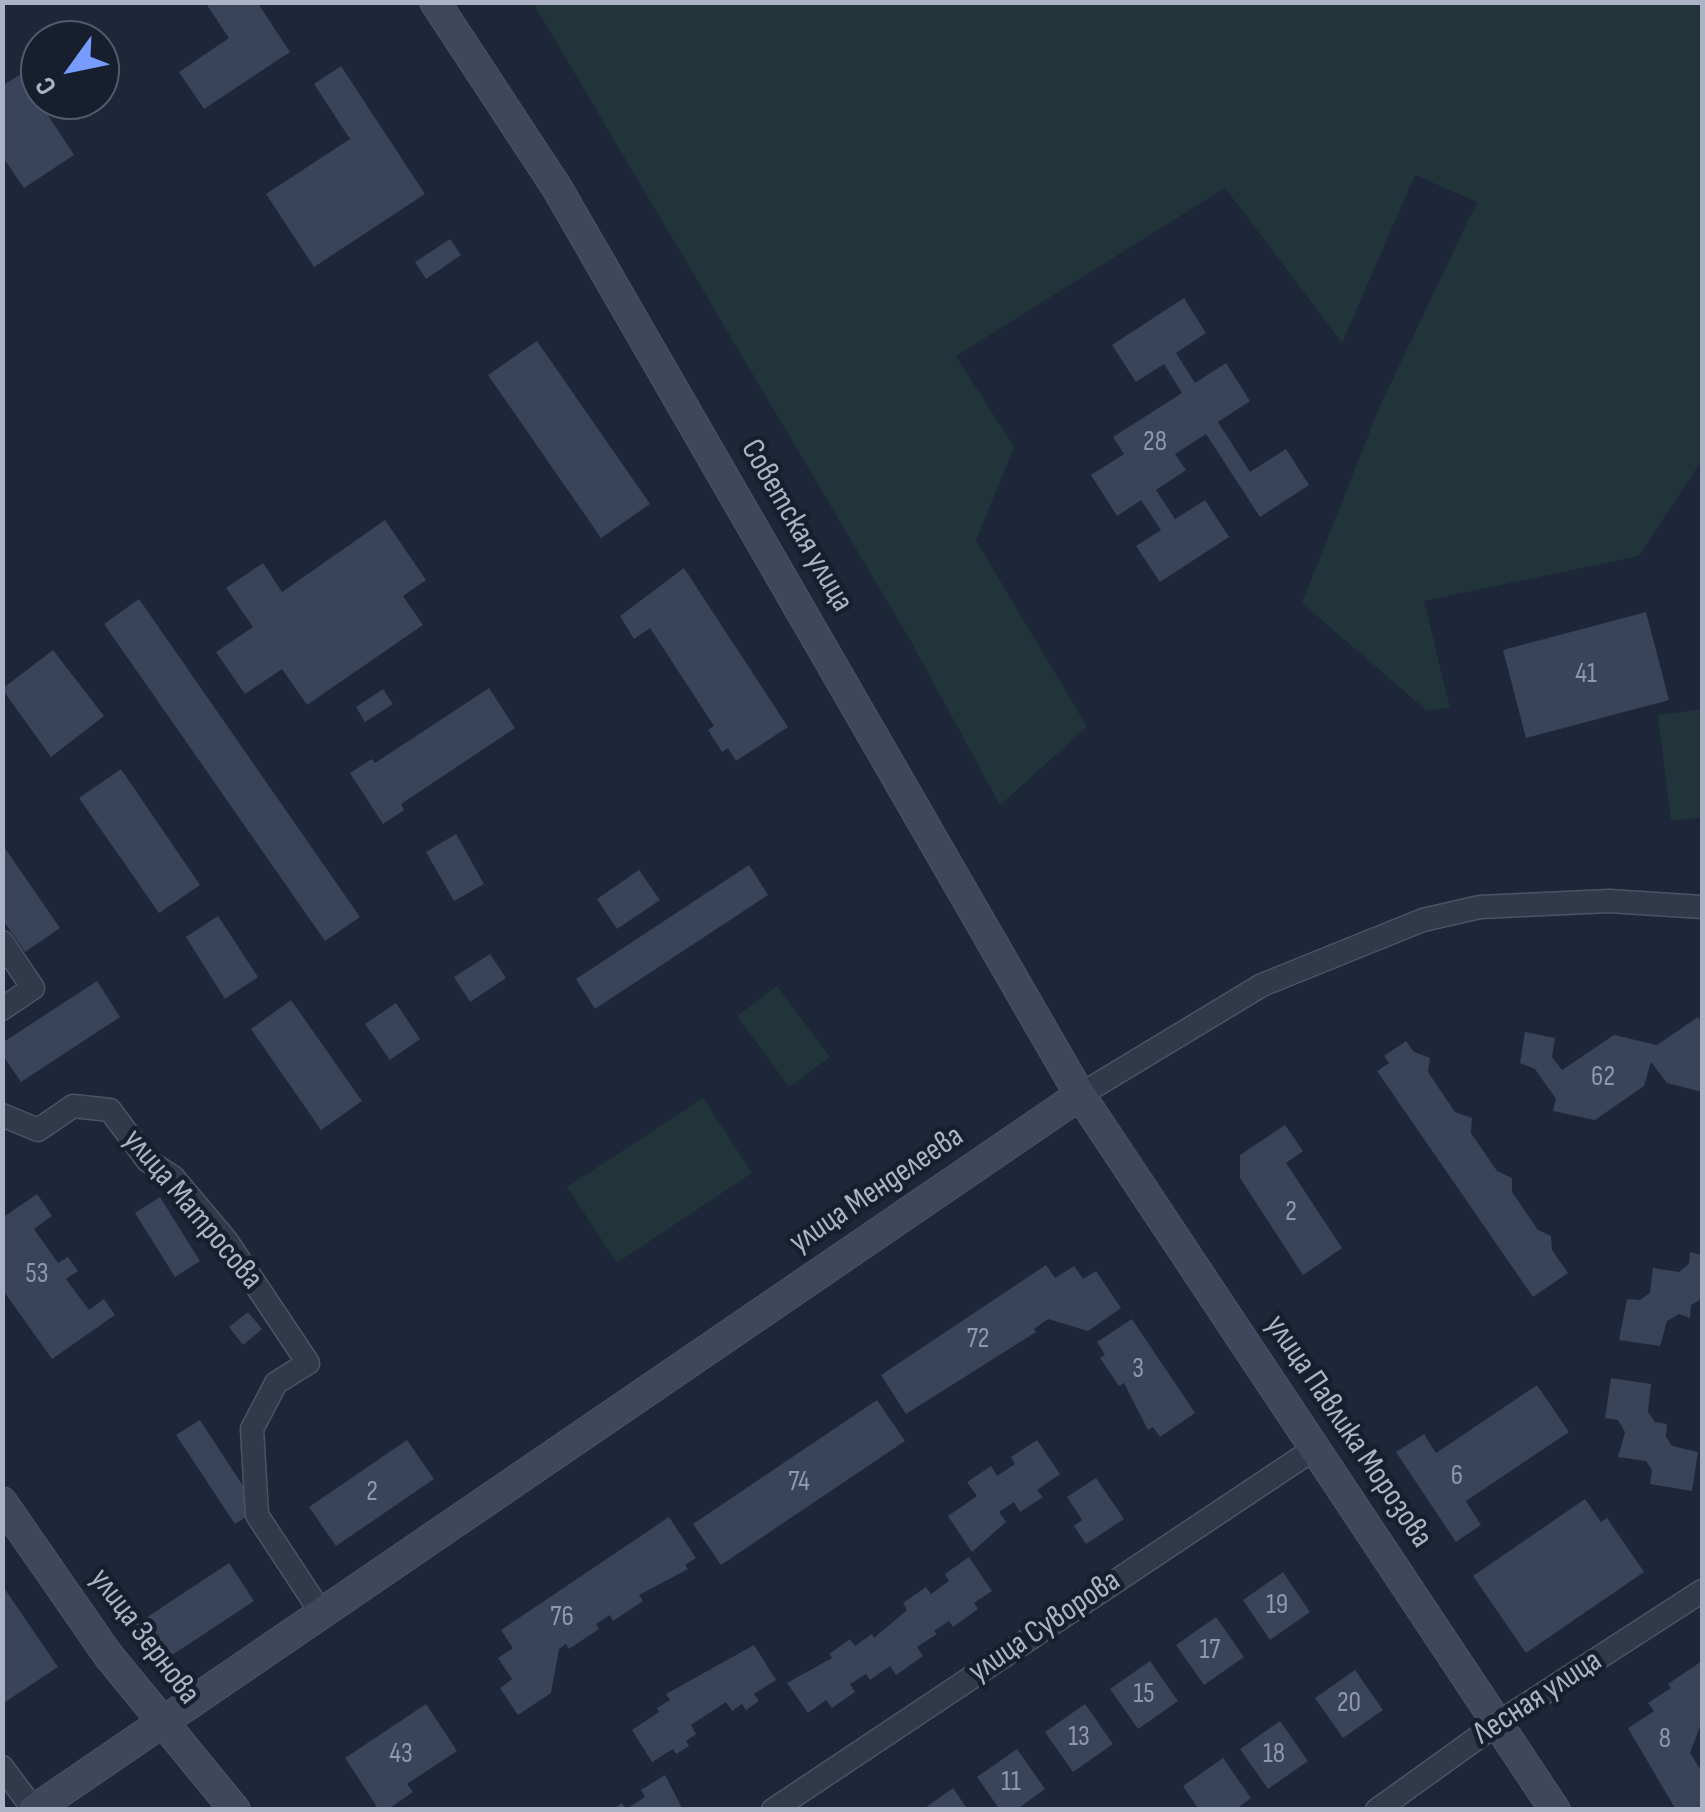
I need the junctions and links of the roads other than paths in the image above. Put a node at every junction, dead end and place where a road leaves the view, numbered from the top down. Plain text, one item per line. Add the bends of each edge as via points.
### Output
1 (435, 2) edge
2 (1702, 906) edge
3 (2, 942) edge
4 (2, 1009) edge
5 (1080, 1095) junction
6 (2, 1115) edge
7 (1317, 1447) junction
8 (2, 1502) edge
9 (1702, 1592) edge
10 (322, 1614) junction
11 (164, 1722) junction
12 (1498, 1723) junction
13 (2, 1767) edge
14 (34, 1810) edge
15 (235, 1810) edge
16 (773, 1810) edge
17 (1376, 1810) edge
18 (1555, 1810) edge

1 - 5 street, Советская улица via 558,188
2 - 5 street, улица Менделеева via 1480,907 1423,920 1262,985
3 - 4 street via 33,988
5 - 7 street, улица Павлика Морозова
5 - 10 street, улица Менделеева
6 - 10 street, улица Матросова via 38,1130 73,1106 110,1110 226,1240 308,1363 276,1383 252,1429 257,1515
7 - 12 street, улица Павлика Морозова
7 - 16 street, улица Суворова
8 - 11 street, улица Зернова
9 - 12 street, Лесная улица
10 - 11 street, улица Менделеева
11 - 14 street, улица Менделеева
11 - 15 street, улица Зернова
12 - 17 street, Лесная улица
12 - 18 street, улица Павлика Морозова
13 - 14 street

